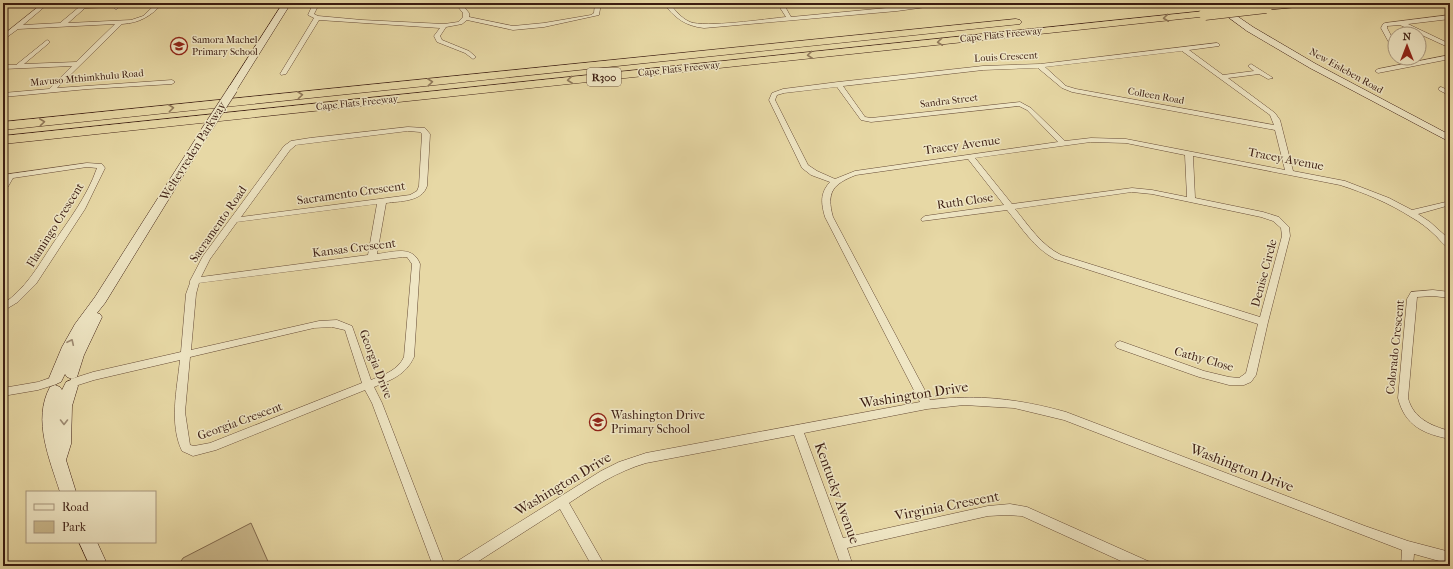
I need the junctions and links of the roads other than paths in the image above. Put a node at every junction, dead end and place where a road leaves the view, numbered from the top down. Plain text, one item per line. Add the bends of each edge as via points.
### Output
1 (46, 3) edge
2 (160, 3) edge
3 (286, 3) edge
4 (314, 3) edge
5 (458, 3) edge
6 (598, 3) edge
7 (666, 3) edge
8 (780, 3) edge
9 (892, 3) edge
10 (940, 3) edge
11 (1213, 3) edge
12 (1308, 3) edge
13 (1191, 4) edge
14 (85, 5) edge
15 (116, 8) dead end
16 (897, 9) junction
17 (1127, 10) dead end
18 (317, 18) junction
19 (466, 18) junction
20 (789, 18) junction
21 (1235, 18) junction
22 (1448, 19) edge
23 (1024, 21) dead end
24 (120, 23) junction
25 (1401, 23) junction
26 (62, 25) junction
27 (444, 26) junction
28 (17, 27) junction
29 (1387, 34) edge
30 (3, 38) edge
31 (47, 42) dead end
32 (1217, 45) dead end
33 (1450, 46) edge
34 (1183, 49) junction
35 (473, 57) dead end
36 (1450, 57) edge
37 (1427, 61) edge
38 (77, 64) junction
39 (1040, 66) junction
40 (1252, 66) dead end
41 (1404, 66) edge
42 (3, 67) edge
43 (17, 67) junction
44 (1378, 71) dead end
45 (1260, 72) junction
46 (283, 74) dead end
47 (1222, 77) junction
48 (1270, 78) dead end
49 (172, 82) dead end
50 (838, 84) junction
51 (1441, 89) dead end
52 (50, 90) junction
53 (1450, 94) edge
54 (3, 95) edge
55 (3, 126) edge
56 (1278, 128) junction
57 (1450, 131) edge
58 (1450, 139) edge
59 (3, 140) edge
60 (294, 143) joint
61 (1064, 144) junction
62 (1189, 153) junction
63 (969, 156) junction
64 (1289, 172) junction
65 (7, 177) edge
66 (834, 181) junction
67 (3, 188) edge
68 (1190, 200) junction
69 (382, 201) junction
70 (1450, 203) edge
71 (1009, 207) junction
72 (1411, 213) junction
73 (925, 219) dead end
74 (235, 220) junction
75 (1450, 245) edge
76 (372, 257) junction
77 (194, 281) junction
78 (1450, 295) edge
79 (100, 300) junction
80 (3, 308) edge
81 (1263, 322) junction
82 (1120, 345) dead end
83 (185, 355) junction
84 (74, 379) junction
85 (50, 385) junction
86 (368, 385) junction
87 (3, 392) edge
88 (927, 405) junction
89 (798, 431) junction
90 (1450, 435) edge
91 (58, 460) junction
92 (68, 491) edge
93 (562, 501) junction
94 (88, 543) edge
95 (840, 544) junction
96 (1408, 547) junction
97 (1450, 558) edge
98 (99, 566) edge
99 (439, 566) edge
100 (460, 566) edge
101 (599, 566) edge
102 (847, 566) edge
103 (1146, 566) edge
104 (1407, 566) edge

1 - 28 street
2 - 24 street via 141,19
3 - 79 street, Weltevreden Parkway, bridge
4 - 18 street via 311,15
5 - 19 street via 466,13
6 - 19 street via 597,14 592,16 531,27 513,28
7 - 20 street via 683,22 698,26
8 - 20 street
9 - 16 street
10 - 16 street
11 - 21 street, New Eisleben Road
12 -> 59 highway, Cape Flats Freeway / R300, bridge
13 - 17 highway
14 - 15 street via 113,5 117,6
14 - 26 street
16 - 20 street
18 - 27 street
18 - 46 street
19 - 27 street via 460,23
21 - 57 street, New Eisleben Road
21 - 58 street, New Eisleben Road via 1345,84
22 - 25 street
55 -> 23 highway, Cape Flats Freeway / R300
24 - 26 street
24 - 38 street
25 - 29 street via 1385,25
25 - 33 street
26 - 28 street
27 - 35 street via 437,36 439,41
28 - 30 street
31 - 43 street
32 - 34 street, Louis Crescent
34 - 39 street, Louis Crescent
34 - 47 street
36 - 37 street
38 - 43 street
38 - 52 street
39 - 50 street, Louis Crescent via 983,68
39 - 56 street, Colleen Road via 1064,87 1074,91
40 - 45 street
41 - 44 street
42 - 43 street
45 - 47 street
45 - 48 street
47 - 56 street via 1273,114
49 - 52 street, Mavuso Mthimkhulu Road
50 - 61 street, Sandra Street via 859,115 871,120 1020,104 1030,108
50 - 66 street, Louis Crescent via 777,92 772,96 806,166 814,173
51 - 53 street
52 - 54 street, Mavuso Mthimkhulu Road
56 - 64 street
60 - 69 street, Sacramento Crescent via 408,129 422,130 427,137 422,188 412,197
60 - 74 street, Sacramento Road via 287,148
61 - 62 street, Tracey Avenue via 1113,139
61 - 63 street, Tracey Avenue
62 - 64 street, Tracey Avenue
62 - 68 street
63 - 66 street, Tracey Avenue via 864,170
63 - 71 street
64 - 72 street, Tracey Avenue via 1342,183
65 - 67 street
65 - 80 street, Flamingo Crescent via 87,165 101,168 81,209 33,282
66 - 88 street via 825,199 829,217
68 - 71 street, Denise Circle via 1132,190
68 - 81 street, Denise Circle via 1271,217 1285,227 1286,236
69 - 74 street, Sacramento Crescent
69 - 76 street
70 - 72 street
71 - 73 street, Ruth Close
71 - 81 street, Denise Circle via 1042,247 1058,257
72 - 75 street, Tracey Avenue via 1430,226
74 - 77 street, Sacramento Road via 206,258
76 - 77 street, Kansas Crescent
76 - 86 street, Kansas Crescent via 410,255 416,264 408,361 400,371
77 - 83 street, Sacramento Road
78 - 90 street, Colorado Crescent via 1414,294 1403,398 1404,406 1416,421 1437,432
79 - 84 street, Weltevreden Parkway via 77,355
85 -> 79 street, Weltevreden Parkway via 74,337
81 - 82 street, Cathy Close via 1251,374 1240,382 1208,376
83 - 84 street, Georgia Drive
83 - 86 street, Georgia Drive via 314,325 336,323 349,328
83 - 86 street, Georgia Crescent via 180,421 183,442 186,448 193,451 218,445
84 - 85 street via 60,390
84 -> 91 street, Weltevreden Parkway via 64,406 63,444
85 - 87 street
85 - 91 street, Weltevreden Parkway via 51,434
86 - 99 street, Georgia Drive via 380,410
88 - 89 street, Washington Drive
88 - 96 street, Washington Drive via 981,400 1010,402 1066,416
89 - 93 street, Washington Drive via 646,458 605,474
89 - 95 street, Kentucky Avenue
91 - 92 street, Weltevreden Parkway
93 - 100 street, Washington Drive
93 - 101 street
94 - 98 street
95 - 102 street, Kentucky Avenue
95 - 103 street, Virginia Crescent via 988,511 1012,509
96 - 97 street, Washington Drive
96 - 104 street

